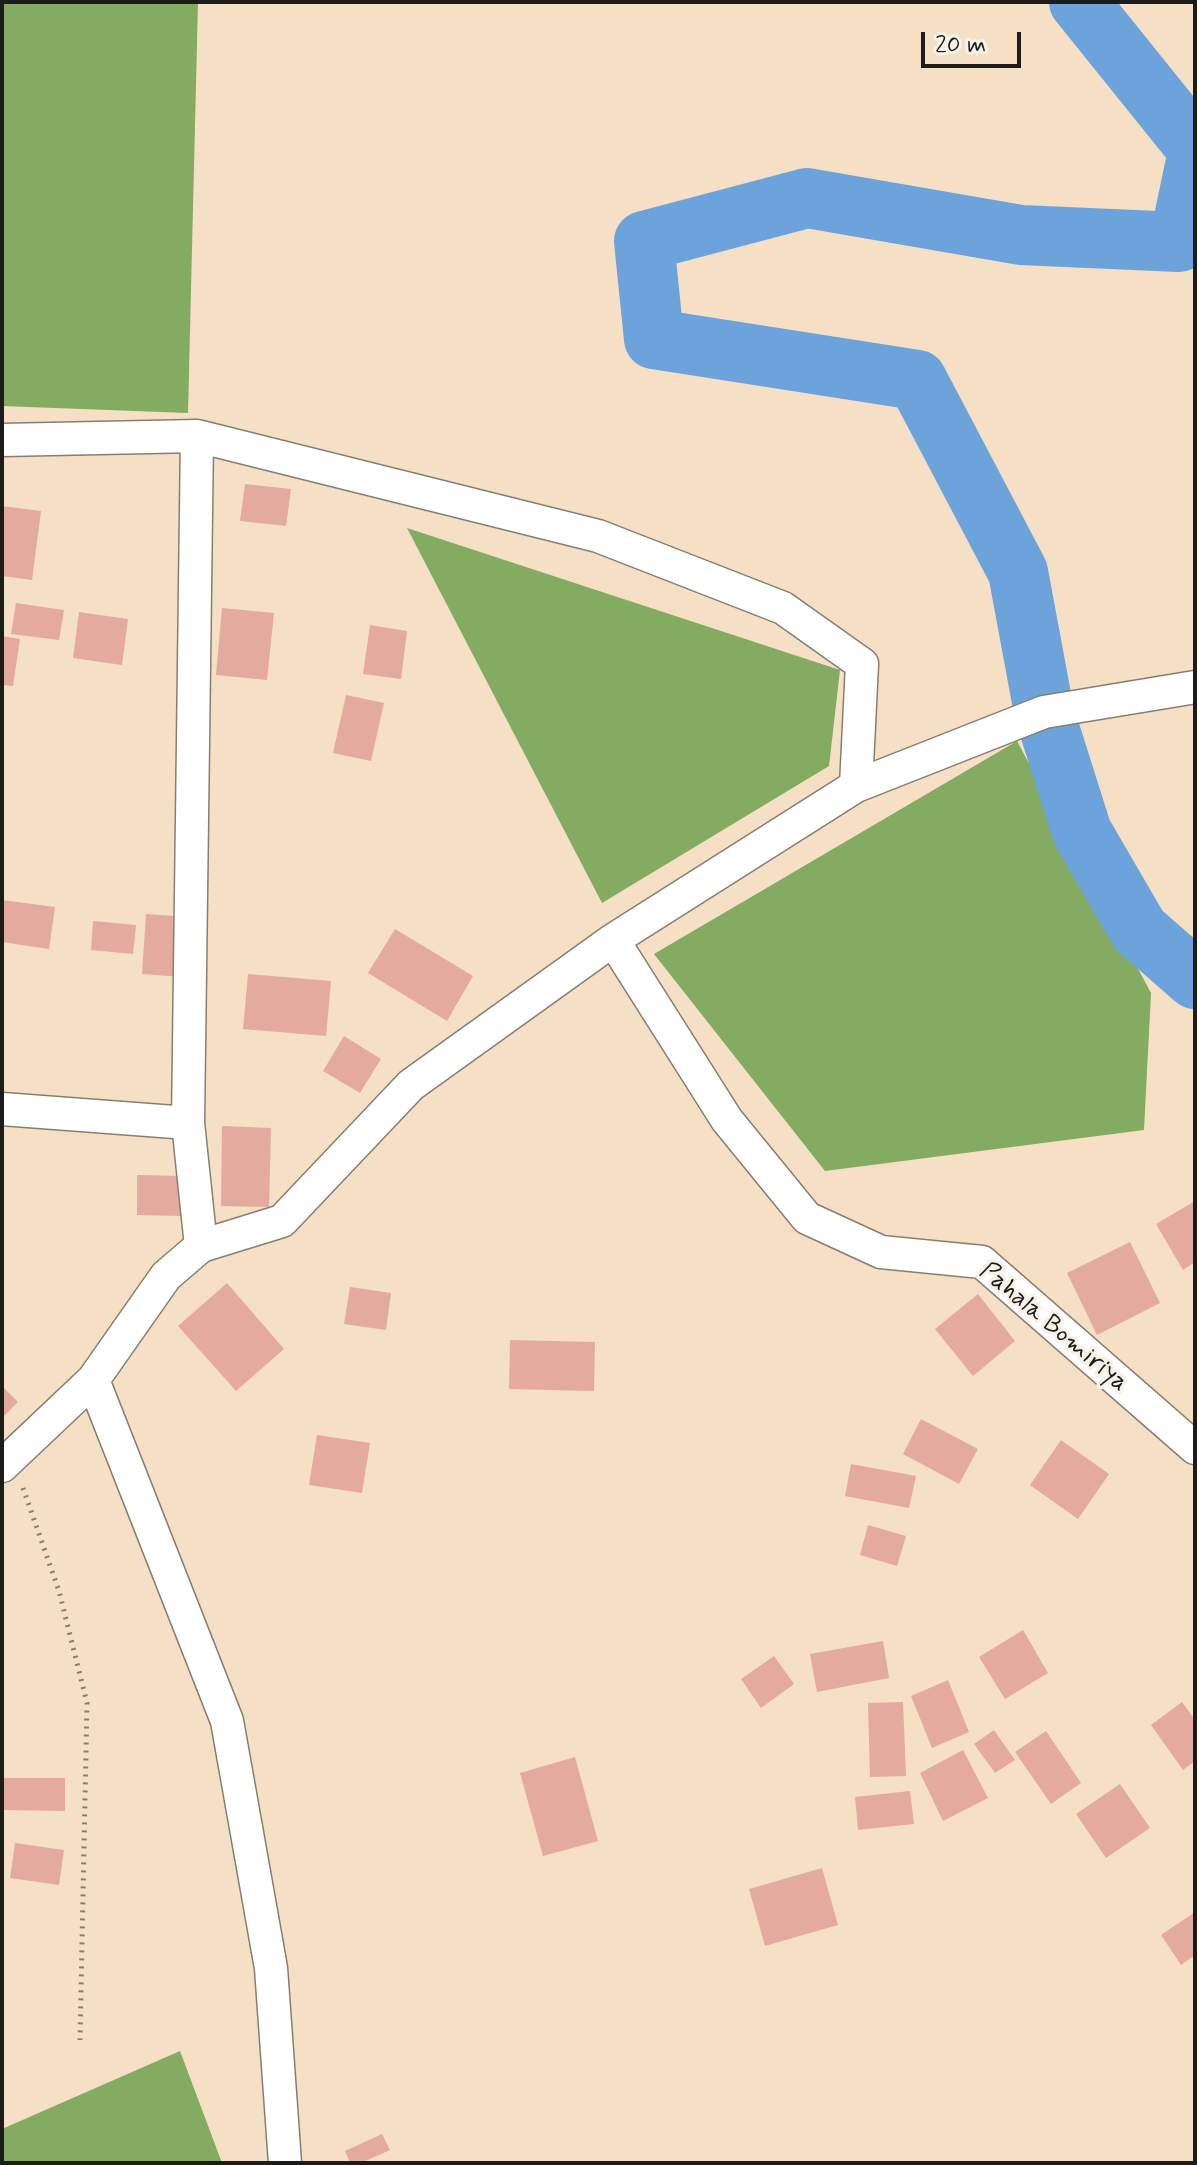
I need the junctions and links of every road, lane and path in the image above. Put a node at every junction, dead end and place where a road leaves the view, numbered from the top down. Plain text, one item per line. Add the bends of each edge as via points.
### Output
1 (197, 436) junction
2 (2, 440) edge
3 (1195, 687) edge
4 (856, 786) junction
5 (613, 940) junction
6 (2, 1109) edge
7 (188, 1123) junction
8 (201, 1246) junction
9 (93, 1380) junction
10 (1195, 1448) edge
11 (7, 1461) edge
12 (80, 2040) dead end
13 (285, 2163) edge

1 - 2 street
1 - 4 street via 598,536 783,608 862,664
1 - 7 street
3 - 4 street via 1044,712
4 - 5 street
5 - 8 street via 411,1085 282,1221
5 - 10 street, Pahala Bomiriya via 727,1120 807,1218 881,1252 982,1262
6 - 7 street
7 - 8 street
8 - 9 street via 166,1276
9 - 11 street
9 - 13 street via 227,1721 271,1968
11 - 12 path via 59,1591 87,1703

